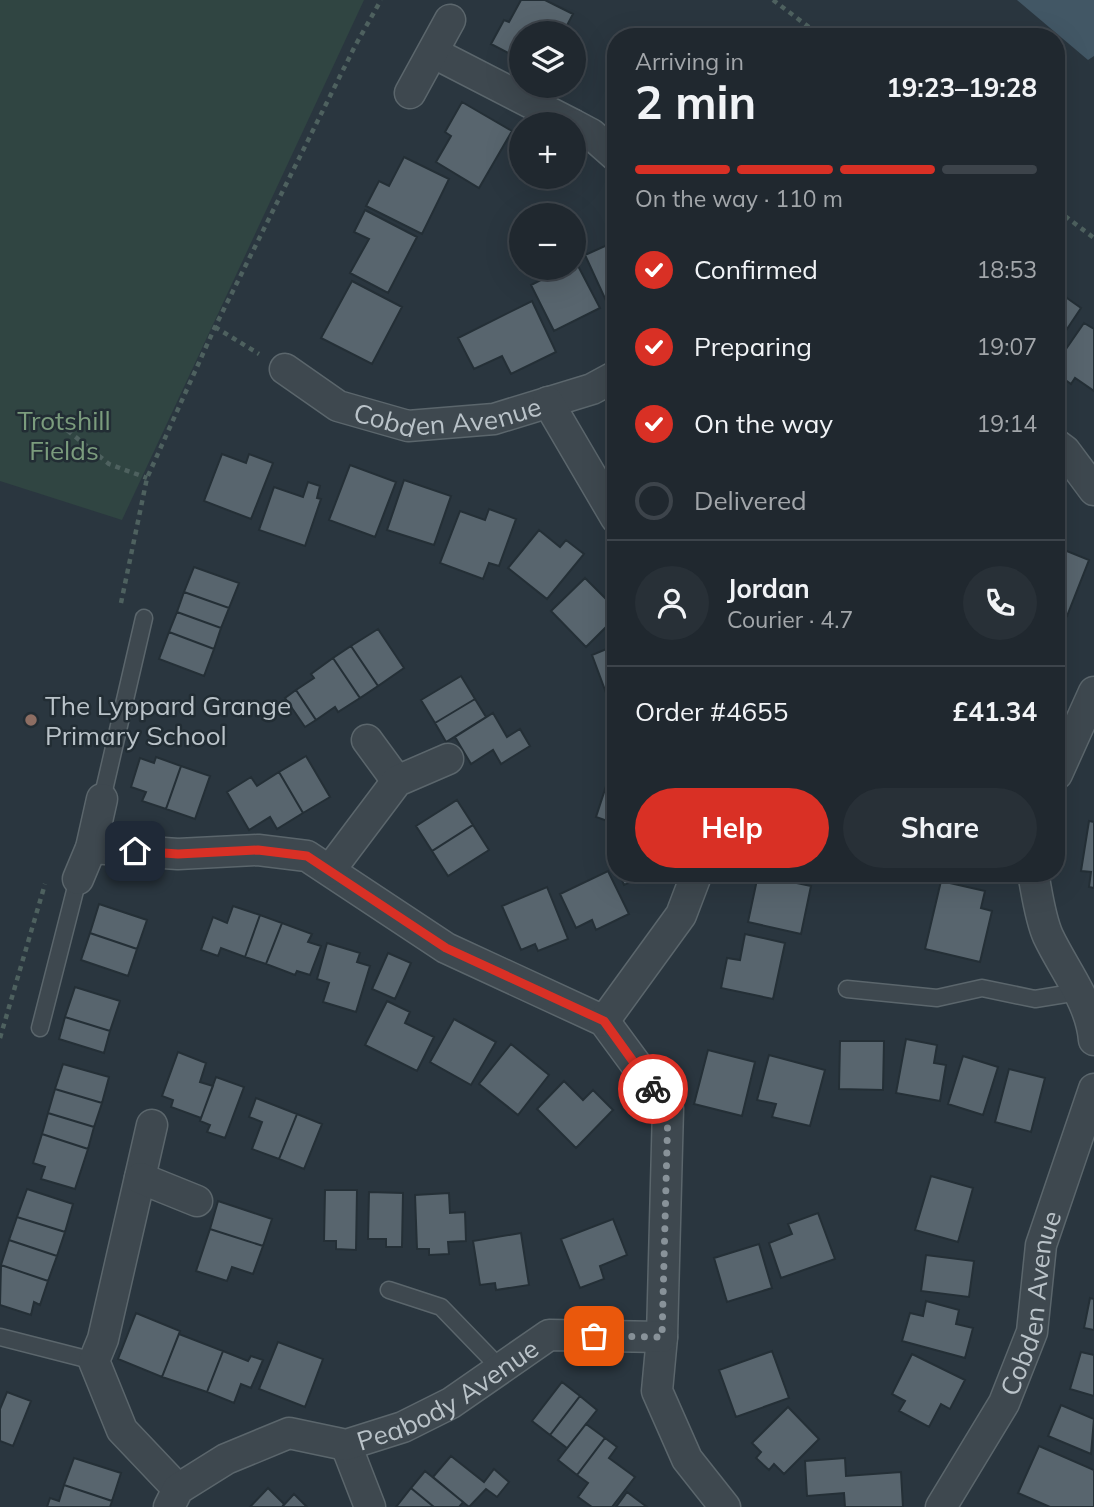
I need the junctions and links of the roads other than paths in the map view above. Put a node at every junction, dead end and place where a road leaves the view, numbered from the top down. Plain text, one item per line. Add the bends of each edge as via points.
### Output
1 (450, 20) dead end
2 (434, 53) junction
3 (410, 93) dead end
4 (548, 112) edge
5 (586, 132) edge
6 (607, 148) edge
7 (285, 369) road end
8 (607, 381) edge
9 (548, 402) junction
10 (1065, 451) edge
11 (1094, 490) edge
12 (607, 503) edge
13 (144, 618) dead end
14 (1093, 695) edge
15 (367, 740) dead end
16 (1065, 756) edge
17 (448, 759) dead end
18 (397, 781) junction
19 (102, 799) joint
20 (91, 848) junction
21 (330, 870) junction
22 (78, 879) joint
23 (694, 882) edge
24 (1034, 882) edge
25 (847, 989) dead end
26 (1078, 992) junction
27 (604, 1021) junction
28 (40, 1028) dead end
29 (1094, 1040) edge
30 (1094, 1089) edge
31 (152, 1125) dead end
32 (140, 1178) junction
33 (197, 1201) dead end
34 (389, 1290) dead end
35 (0, 1337) edge
36 (662, 1337) junction
37 (94, 1361) junction
38 (500, 1368) junction
39 (346, 1445) junction
40 (173, 1498) edge
41 (370, 1507) edge
42 (725, 1507) edge
43 (941, 1507) edge

1 - 2 street
2 - 3 street
2 - 4 street
5 - 6 street
7 - 9 street, Cobden Avenue via 338,406 408,426 494,419
8 - 9 street, Cobden Avenue
9 - 12 street
10 - 11 street
13 - 19 lane
14 - 16 street
15 - 18 street
17 - 18 street
18 - 21 street
19 - 20 street
20 - 21 street via 178,854 258,850 307,856
20 - 22 street
21 - 27 street via 446,948
22 - 28 lane
23 - 27 street via 681,915
24 - 26 street via 1047,934
25 - 26 lane via 937,998 982,988 1035,999
26 - 29 street via 1093,1025
27 - 36 street via 668,1108
30 - 43 street, Cobden Avenue via 1041,1245 1032,1332 1004,1403
31 - 32 street
32 - 33 street
32 - 37 street
34 - 38 lane via 441,1307
35 - 37 lane
36 - 38 street, Peabody Avenue via 549,1335
36 - 42 street via 656,1391 687,1459
37 - 40 street via 122,1430
38 - 39 street, Peabody Avenue via 451,1403 403,1427
39 - 40 street, Peabody Avenue via 289,1433 226,1459
39 - 41 street

